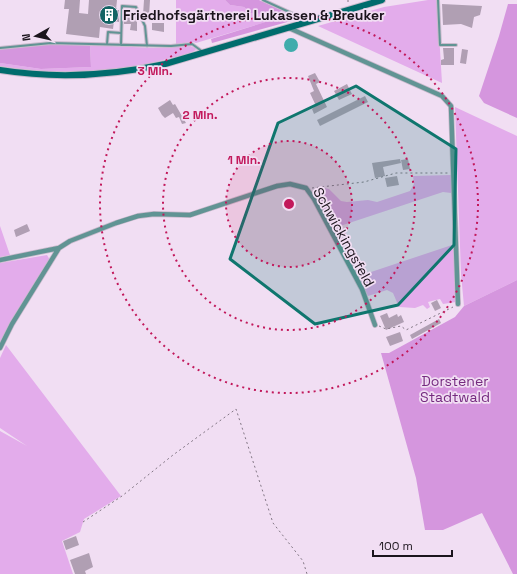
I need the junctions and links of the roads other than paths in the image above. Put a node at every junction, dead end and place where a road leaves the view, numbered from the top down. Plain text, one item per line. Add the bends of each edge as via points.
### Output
1 (263, 0) edge
2 (382, 0) edge
3 (438, 0) edge
4 (306, 23) junction
5 (289, 28) junction
6 (121, 33) junction
7 (107, 44) junction
8 (121, 45) junction
9 (456, 45) dead end
10 (147, 46) junction
11 (0, 48) edge
12 (204, 53) junction
13 (0, 70) edge
14 (59, 248) junction
15 (0, 260) edge
16 (458, 304) road end
17 (375, 325) road end
18 (0, 348) edge

1 - 4 lane via 298,16
2 - 4 main road
3 - 9 lane via 440,45
4 - 5 main road
5 - 12 main road
5 - 16 street via 442,96 451,106
6 - 7 lane via 108,32
6 - 8 lane
6 - 10 lane via 122,6 136,7 145,26
7 - 8 lane
7 - 11 lane via 51,43
8 - 10 lane
10 - 12 lane via 192,44
12 - 13 main road via 146,68 101,75 27,74
14 - 15 street, Schwickingsfeld
14 - 17 street, Schwickingsfeld via 70,241 138,216 190,215 290,184 306,188 314,199 362,289
14 - 18 street

